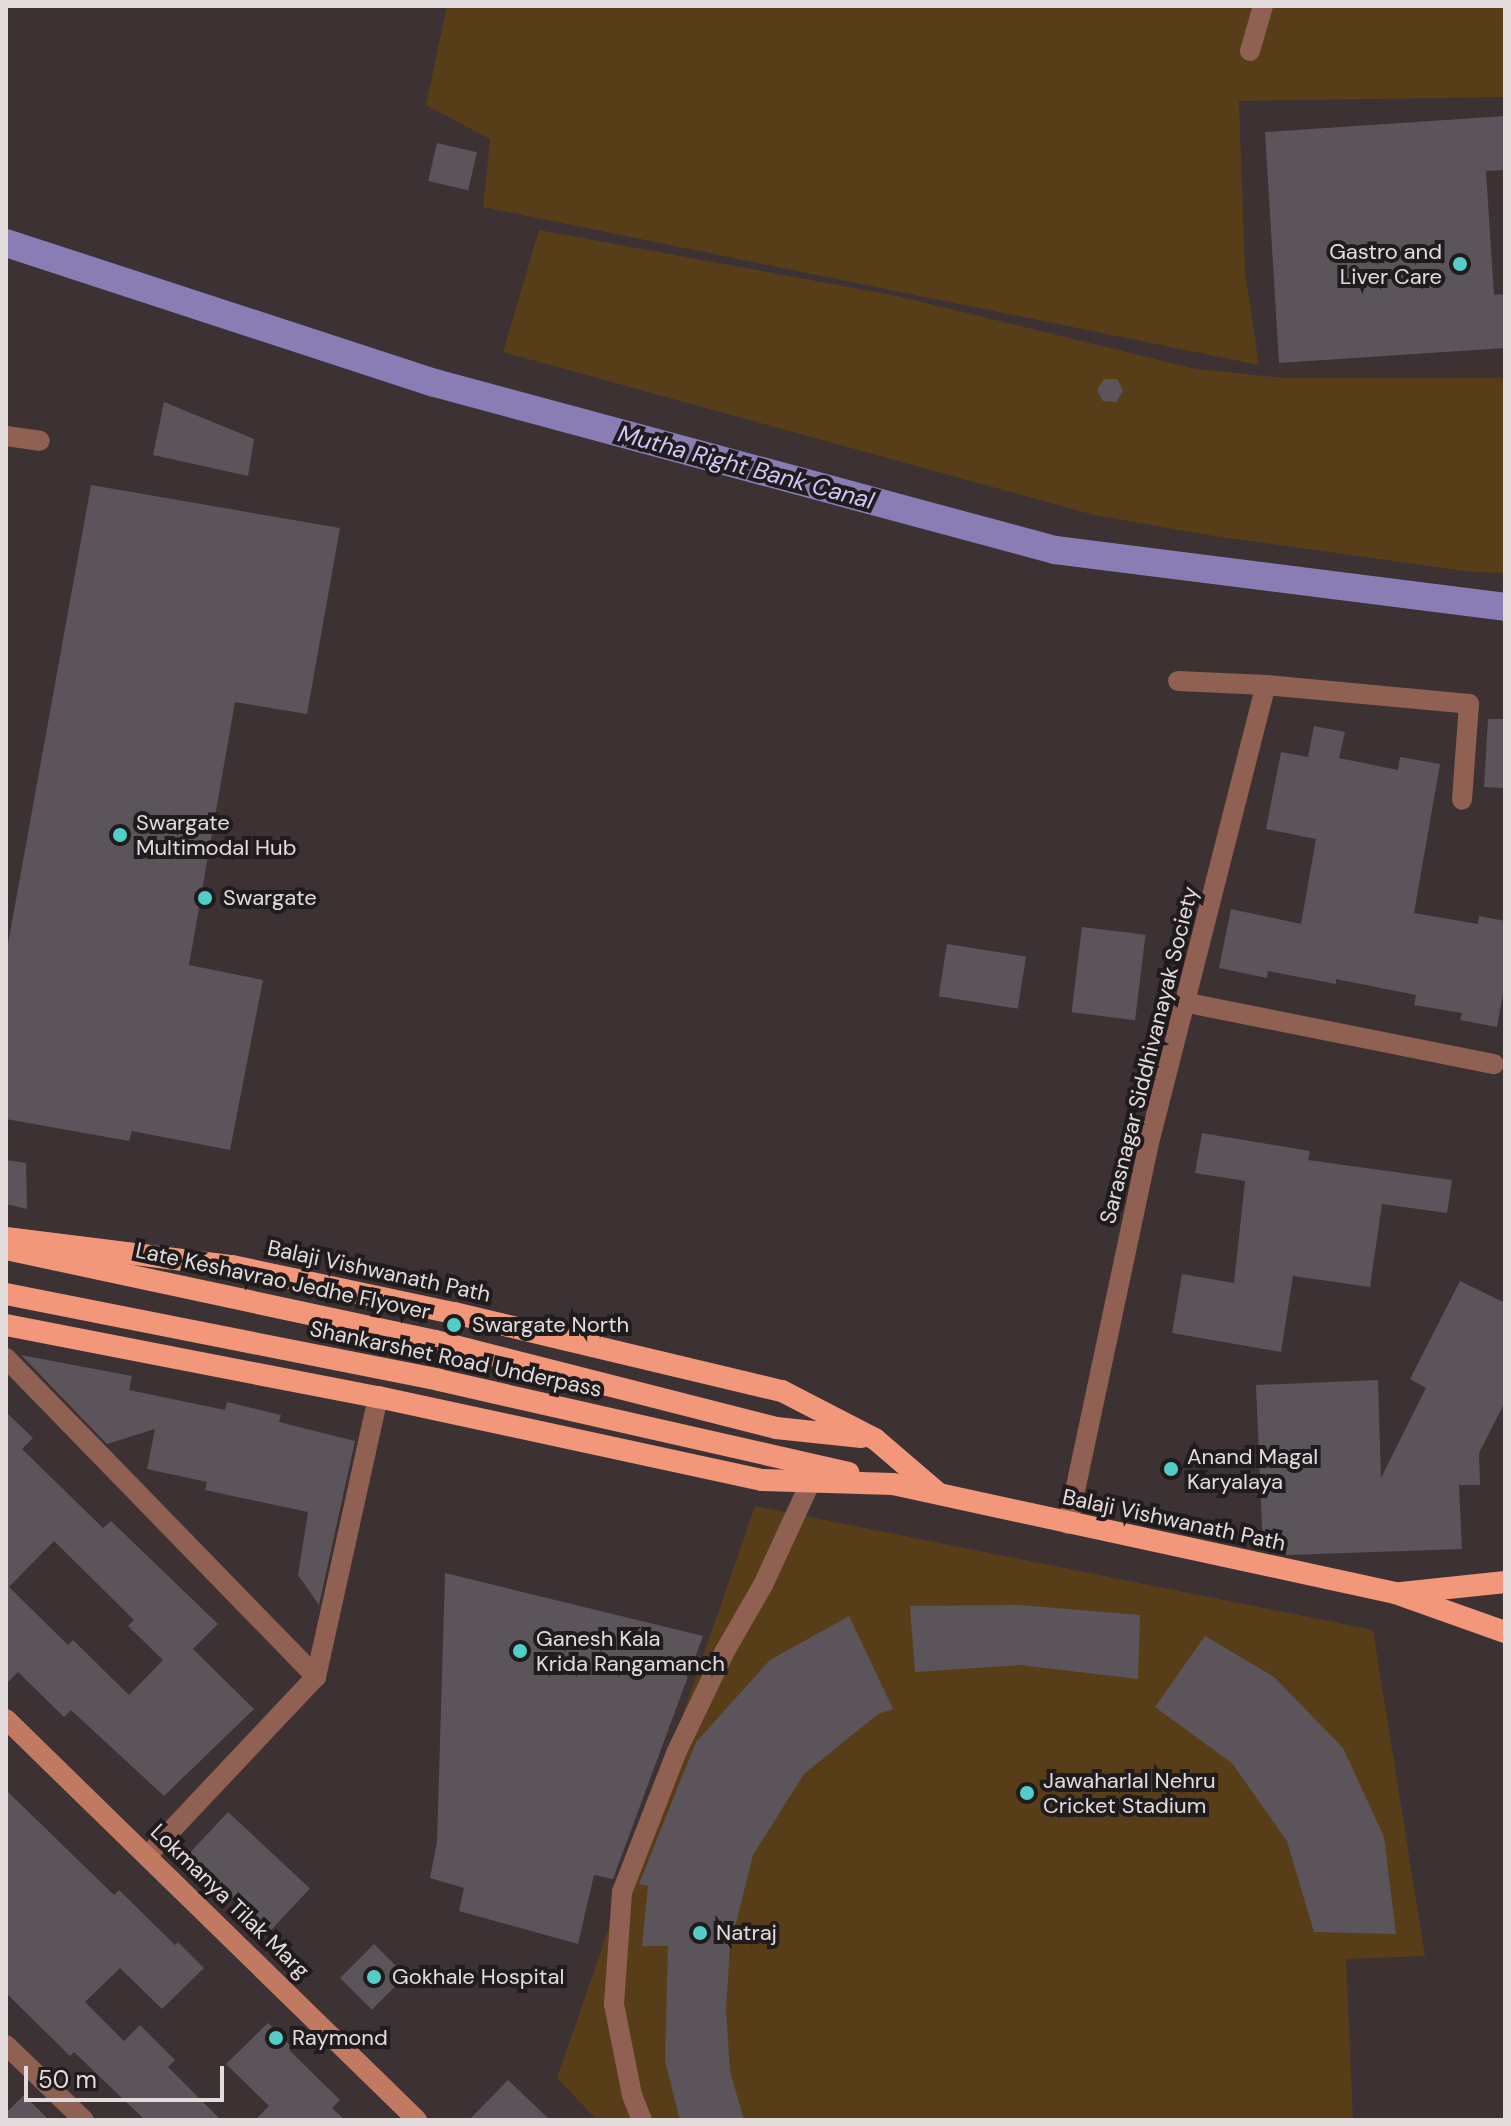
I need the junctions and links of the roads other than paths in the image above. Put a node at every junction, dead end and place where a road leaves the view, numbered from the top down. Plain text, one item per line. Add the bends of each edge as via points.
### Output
1 (1263, 6) edge
2 (1250, 51) dead end
3 (6, 436) edge
4 (40, 441) dead end
5 (1178, 681) dead end
6 (1266, 685) junction
7 (1462, 800) dead end
8 (1188, 1003) junction
9 (1494, 1064) dead end
10 (6, 1238) edge
11 (6, 1249) edge
12 (6, 1294) edge
13 (6, 1325) edge
14 (6, 1358) edge
15 (378, 1397) junction
16 (875, 1439) junction
17 (811, 1481) junction
18 (893, 1484) junction
19 (942, 1496) junction
20 (1068, 1524) junction
21 (1505, 1582) edge
22 (1395, 1593) junction
23 (1505, 1632) edge
24 (316, 1677) junction
25 (6, 1719) edge
26 (148, 1855) junction
27 (6, 2045) edge
28 (84, 2120) edge
29 (417, 2120) edge
30 (642, 2120) edge

1 - 2 street
3 - 4 street
5 - 6 street
6 - 7 street via 1469,704
6 - 8 street, Sarasnagar Siddhivanayak Society
8 - 9 street
8 - 20 street, Sarasnagar Siddhivanayak Society via 1151,1135
10 - 16 highway, Balaji Vishwanath Path via 232,1266 454,1313 782,1391
11 - 16 highway, Late Keshavrao Jedhe Flyover, bridge via 435,1341 776,1428
12 - 18 highway, Shankarshet Road Underpass via 439,1380
13 - 15 highway, Balaji Vishwanath Path
14 - 24 street
15 - 17 highway, Balaji Vishwanath Path via 762,1480
15 - 24 street
16 - 19 highway, Balaji Vishwanath Path
17 - 18 highway, Balaji Vishwanath Path
17 - 30 street via 677,1751 622,1892 614,2004
18 - 19 highway, Balaji Vishwanath Path
19 - 20 highway, Balaji Vishwanath Path
20 - 22 highway, Balaji Vishwanath Path
21 - 22 highway, Balaji Vishwanath Path
22 - 23 highway, Balaji Vishwanath Path
24 - 26 street
25 - 26 main road, Lokmanya Tilak Marg
26 - 29 main road, Lokmanya Tilak Marg
27 - 28 street

